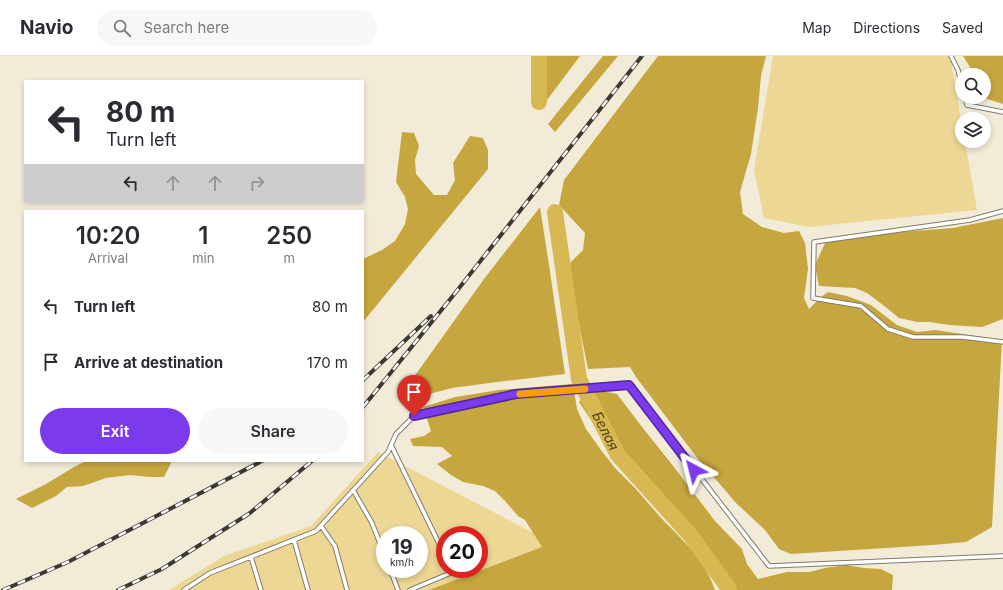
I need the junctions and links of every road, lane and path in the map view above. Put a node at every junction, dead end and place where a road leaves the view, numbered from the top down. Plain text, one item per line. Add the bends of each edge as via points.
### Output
1 (951, 56) edge
2 (957, 68) edge
3 (967, 104) edge
4 (1003, 112) edge
5 (1003, 211) edge
6 (1003, 342) edge
7 (391, 445) junction
8 (354, 490) junction
9 (321, 526) junction
10 (376, 533) edge
11 (436, 538) edge
12 (294, 540) junction
13 (1003, 556) edge
14 (251, 557) junction
15 (393, 578) edge
16 (439, 578) edge
17 (191, 585) junction
18 (184, 590) edge
19 (192, 590) edge
20 (261, 590) edge
21 (308, 590) edge
22 (347, 590) edge
23 (398, 590) edge
24 (410, 590) edge

1 - 2 lane
3 - 4 lane
5 - 6 lane via 970,220 814,242 813,290 813,298 861,306 888,329 913,337 963,337
7 - 8 lane via 388,452
7 - 11 lane
7 - 13 lane via 396,434 414,416 516,394 629,385 769,566
8 - 9 lane
8 - 10 lane
9 - 12 lane via 316,531
9 - 22 lane via 335,546
12 - 14 lane
12 - 21 lane
14 - 17 lane via 210,573
14 - 20 lane
15 - 23 lane
16 - 24 lane
17 - 18 lane
17 - 19 lane

